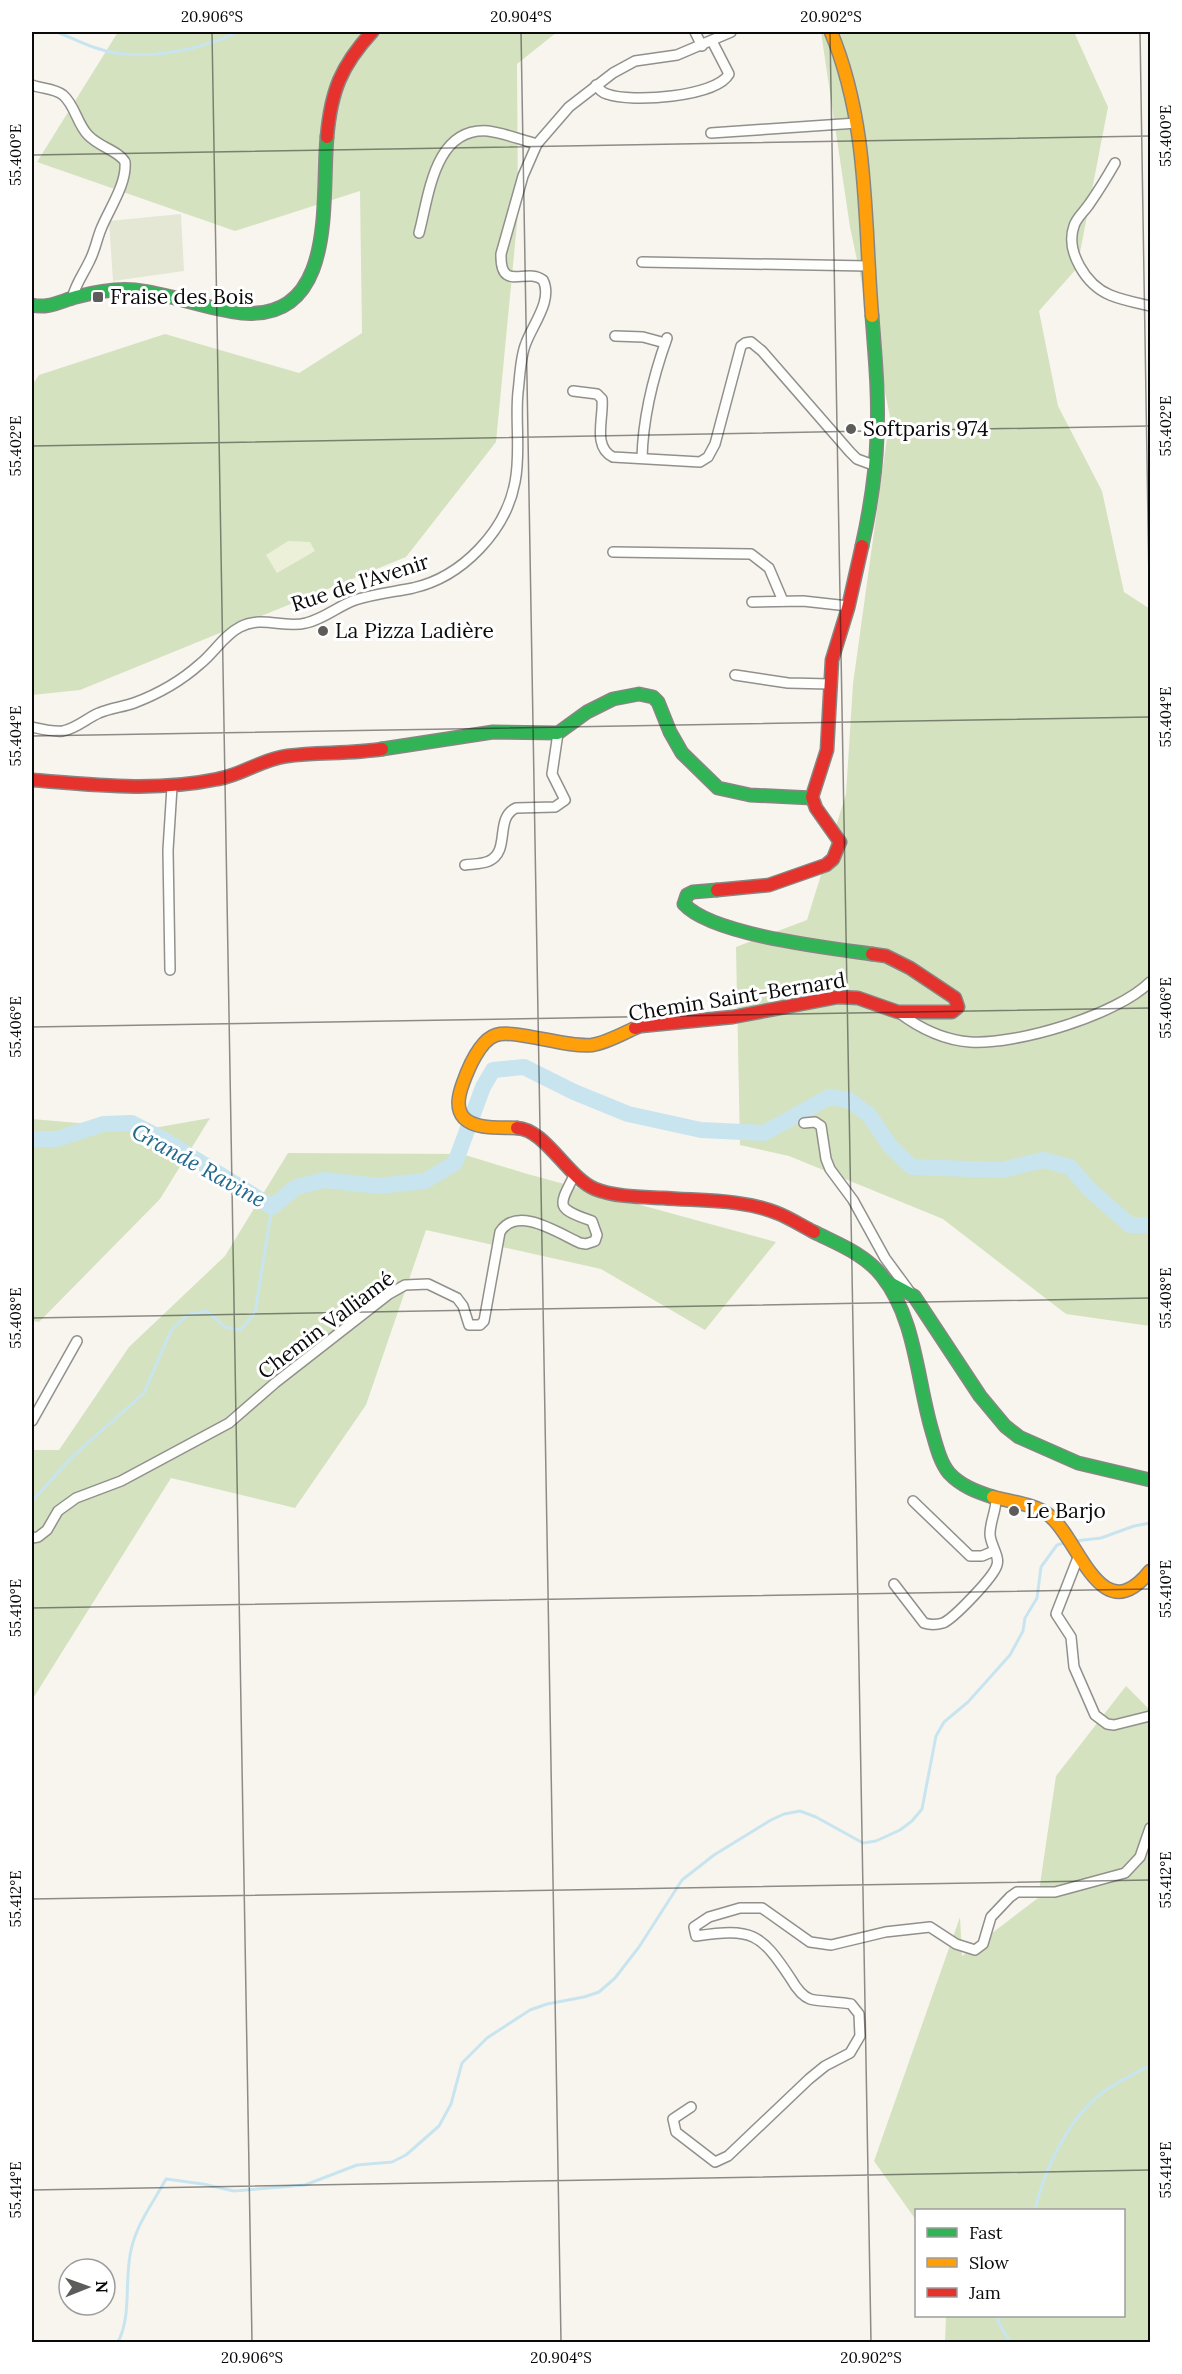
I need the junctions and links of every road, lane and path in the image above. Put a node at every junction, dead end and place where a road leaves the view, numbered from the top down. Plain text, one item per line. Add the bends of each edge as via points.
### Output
1 (372, 32) edge
2 (695, 32) edge
3 (731, 32) edge
4 (831, 32) edge
5 (712, 41) junction
6 (702, 46) junction
7 (596, 85) junction
8 (33, 87) edge
9 (857, 123) junction
10 (711, 134) dead end
11 (537, 144) junction
12 (1115, 164) dead end
13 (420, 233) dead end
14 (642, 262) dead end
15 (868, 266) junction
16 (72, 298) junction
17 (32, 305) edge
18 (1150, 306) edge
19 (615, 336) dead end
20 (573, 391) dead end
21 (642, 458) junction
22 (876, 466) junction
23 (613, 552) dead end
24 (783, 601) junction
25 (752, 602) dead end
26 (848, 606) junction
27 (735, 675) dead end
28 (830, 684) junction
29 (32, 727) edge
30 (558, 733) junction
31 (32, 780) edge
32 (172, 788) junction
33 (812, 798) junction
34 (465, 865) dead end
35 (170, 970) dead end
36 (1150, 982) edge
37 (898, 1012) junction
38 (804, 1123) dead end
39 (575, 1174) junction
40 (888, 1282) junction
41 (914, 1296) junction
42 (901, 1313) junction
43 (77, 1341) dead end
44 (32, 1421) edge
45 (1150, 1480) edge
46 (996, 1497) junction
47 (913, 1501) dead end
48 (32, 1538) edge
49 (1072, 1544) junction
50 (994, 1551) junction
51 (1150, 1571) edge
52 (894, 1584) dead end
53 (1150, 1716) edge
54 (1150, 1828) edge
55 (692, 2107) dead end

1 - 16 street via 347,61 335,85 328,116 318,256 310,281 294,300 257,313 138,290 111,290
2 - 6 street
3 - 5 street, Rue de l'Avenir
4 - 9 street
5 - 6 street, Rue de l'Avenir
5 - 7 street via 729,74 709,88 672,96 622,97 605,94
6 - 7 street, Rue de l'Avenir via 677,55 635,61
7 - 11 street, Rue de l'Avenir via 570,106
8 - 16 street via 63,95 86,134 125,162 117,194
9 - 10 street
9 - 15 street
11 - 13 street via 487,131 456,140 444,150 437,165
11 - 29 street, Rue de l'Avenir via 523,176 501,263 504,272 517,279 532,275 543,280 545,298 525,345 518,395 519,457 515,485 490,537 470,559 415,588 363,597 301,625 267,621 242,626 200,664 156,694 62,731
12 - 18 street via 1074,223 1073,249 1094,286 1109,295
14 - 15 street
15 - 22 street via 878,412
16 - 17 street via 49,307
19 - 21 street via 666,341 646,412
20 - 21 street via 597,394 602,399 601,442 609,454
21 - 22 street via 694,462 708,457 715,444 741,346 751,342 857,459
22 - 26 street
23 - 24 street via 751,554 769,568
24 - 25 street
24 - 26 street
26 - 28 street via 832,660
27 - 28 street
28 - 33 street via 827,749
30 - 32 street via 493,732 370,751 286,756 221,779
30 - 33 street via 613,699 648,695 658,702 682,753 718,788 750,795
30 - 34 street via 552,774 565,800 555,807 510,810 496,855 489,861
31 - 32 street
32 - 35 street via 168,850
33 - 37 street via 840,842 826,865 769,885 693,892 684,904 704,919 756,934 886,956 958,1002 952,1012
36 - 37 street, Chemin Saint-Bernard via 1126,1000 1078,1020 1008,1041 948,1038
37 - 39 street, Chemin Saint-Bernard via 858,998 838,998 733,1017 641,1026 593,1045 495,1035 484,1043 465,1077 458,1102 460,1113 479,1126 522,1128 536,1136
38 - 41 street via 821,1126 830,1168 885,1258
39 - 40 street via 584,1183 611,1194 740,1204 776,1212 866,1259
39 - 48 street, Chemin Valliamé via 562,1206 568,1213 592,1221 595,1241 580,1243 532,1222 513,1220 504,1225 480,1325 469,1325 463,1306 448,1293 428,1284 405,1285 275,1383 229,1423 121,1481 76,1498 58,1511 47,1530
40 - 41 street
40 - 42 street
41 - 42 street via 904,1298
41 - 45 street via 980,1396 1019,1437 1078,1463
42 - 46 street via 944,1464 951,1476
43 - 44 street
46 - 49 street via 1046,1513
46 - 50 street via 990,1533
47 - 50 street via 970,1556
49 - 51 street via 1092,1575 1110,1590 1134,1588
49 - 53 street via 1056,1614 1071,1637 1072,1662 1095,1715 1114,1725
50 - 52 street via 997,1567 987,1583 945,1622 924,1623
54 - 55 street via 1140,1857 1125,1873 1055,1892 1017,1892 991,1917 983,1944 975,1950 956,1944 930,1927 885,1932 831,1946 810,1942 762,1908 740,1908 709,1917 694,1927 696,1936 740,1932 759,1939 797,1989 810,1999 851,2004 859,2014 860,2036 850,2053 825,2066 728,2156 715,2162 675,2132 673,2119

